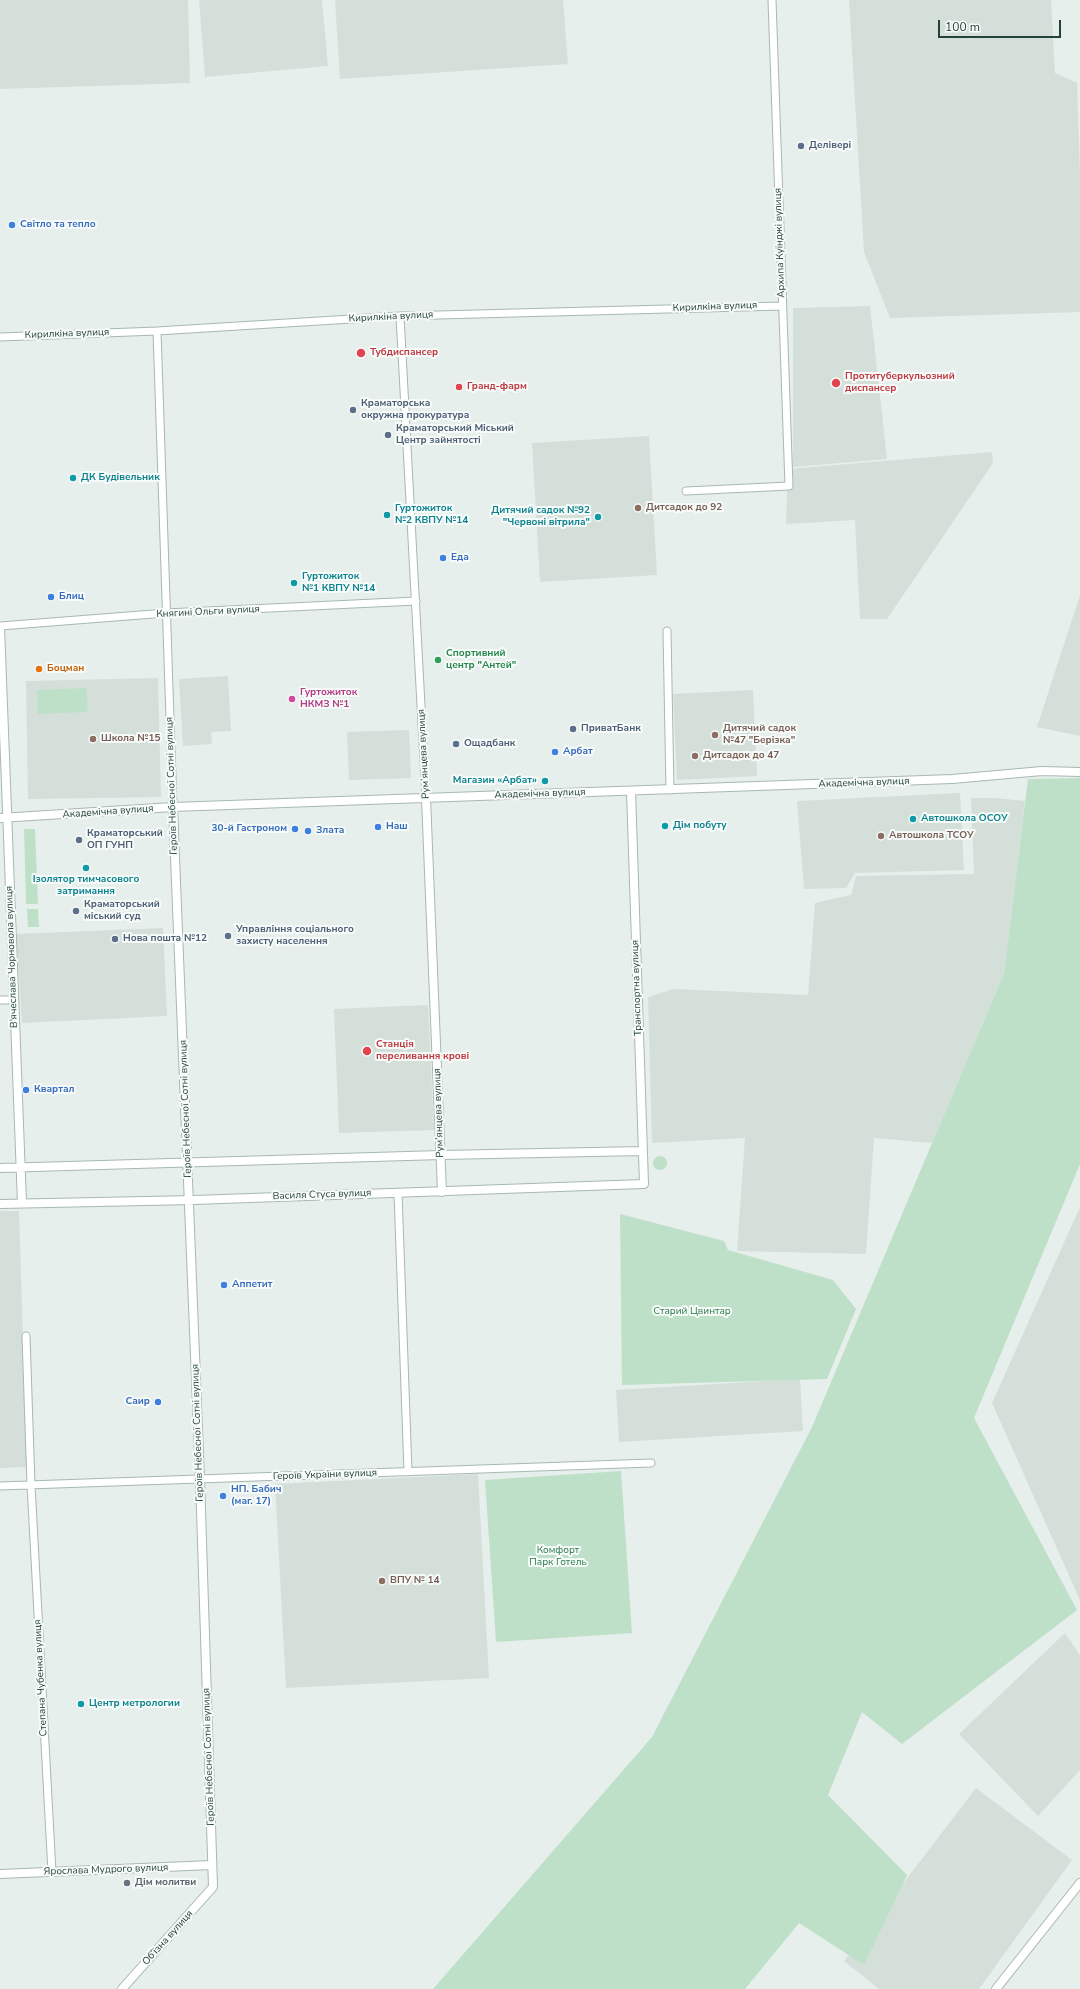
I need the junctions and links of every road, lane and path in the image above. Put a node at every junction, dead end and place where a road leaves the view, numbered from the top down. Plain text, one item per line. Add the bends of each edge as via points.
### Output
1 (772, 0) edge
2 (782, 306) junction
3 (400, 316) junction
4 (157, 331) junction
5 (0, 337) edge
6 (686, 491) dead end
7 (416, 601) junction
8 (166, 613) junction
9 (0, 626) edge
10 (667, 631) dead end
11 (1080, 772) edge
12 (670, 790) junction
13 (631, 791) junction
14 (426, 798) junction
15 (173, 807) junction
16 (4, 818) edge
17 (0, 1000) edge
18 (14, 1000) junction
19 (643, 1151) junction
20 (441, 1155) junction
21 (188, 1163) junction
22 (0, 1168) edge
23 (20, 1168) junction
24 (644, 1184) joint
25 (442, 1192) junction
26 (398, 1193) junction
27 (189, 1200) junction
28 (22, 1203) junction
29 (0, 1204) edge
30 (26, 1336) dead end
31 (651, 1463) dead end
32 (408, 1472) junction
33 (200, 1479) junction
34 (31, 1485) junction
35 (0, 1486) edge
36 (212, 1865) junction
37 (52, 1872) junction
38 (0, 1874) edge
39 (1080, 1883) edge
40 (213, 1887) joint
41 (122, 1989) edge
42 (996, 1989) edge

1 - 2 street, Архипа Куїнджі вулиця
2 - 3 street, Кирилкіна вулиця
2 - 6 street, Архипа Куїнджі вулиця via 789,486
3 - 4 street, Кирилкіна вулиця
3 - 7 street, Рум’янцева вулиця
4 - 5 street, Кирилкіна вулиця
4 - 8 street, Героїв Небесної Сотні вулиця
7 - 8 street, Княгині Ольги вулиця
7 - 14 street, Рум’янцева вулиця
8 - 9 street, Княгині Ольги вулиця
8 - 15 street, Героїв Небесної Сотні вулиця
9 - 16 street, В'ячеслава Чорновола вулиця
10 - 12 street
11 - 12 street, Академічна вулиця via 1007,773 952,779
12 - 13 street, Академічна вулиця
13 - 14 street, Академічна вулиця
13 - 19 street, Транспортна вулиця
14 - 15 street, Академічна вулиця
14 - 20 street, Рум’янцева вулиця
15 - 16 street, Академічна вулиця
15 - 21 street, Героїв Небесної Сотні вулиця
16 - 18 street, В'ячеслава Чорновола вулиця
17 - 18 street
18 - 23 street, В'ячеслава Чорновола вулиця
19 - 20 street
19 - 24 street, Транспортна вулиця
20 - 21 street
20 - 25 street, Рум’янцева вулиця
21 - 23 street
21 - 27 street, Героїв Небесної Сотні вулиця
22 - 23 street
23 - 28 street, В'ячеслава Чорновола вулиця
24 - 25 street, Василя Стуса вулиця
25 - 26 street, Василя Стуса вулиця
26 - 27 street, Василя Стуса вулиця
26 - 32 street
27 - 28 street, Василя Стуса вулиця
27 - 33 street, Героїв Небесної Сотні вулиця
28 - 29 street, Василя Стуса вулиця
30 - 34 street
31 - 32 street, Героїв України вулиця
32 - 33 street, Героїв України вулиця
33 - 34 street, Героїв України вулиця
33 - 36 street, Героїв Небесної Сотні вулиця
34 - 35 street, Героїв України вулиця
34 - 37 street, Степана Чубенка вулиця
36 - 37 street, Ярослава Мудрого вулиця
36 - 40 street, Героїв Небесної Сотні вулиця
37 - 38 street, Ярослава Мудрого вулиця
39 - 42 street
40 - 41 street, Об’їзна вулиця

